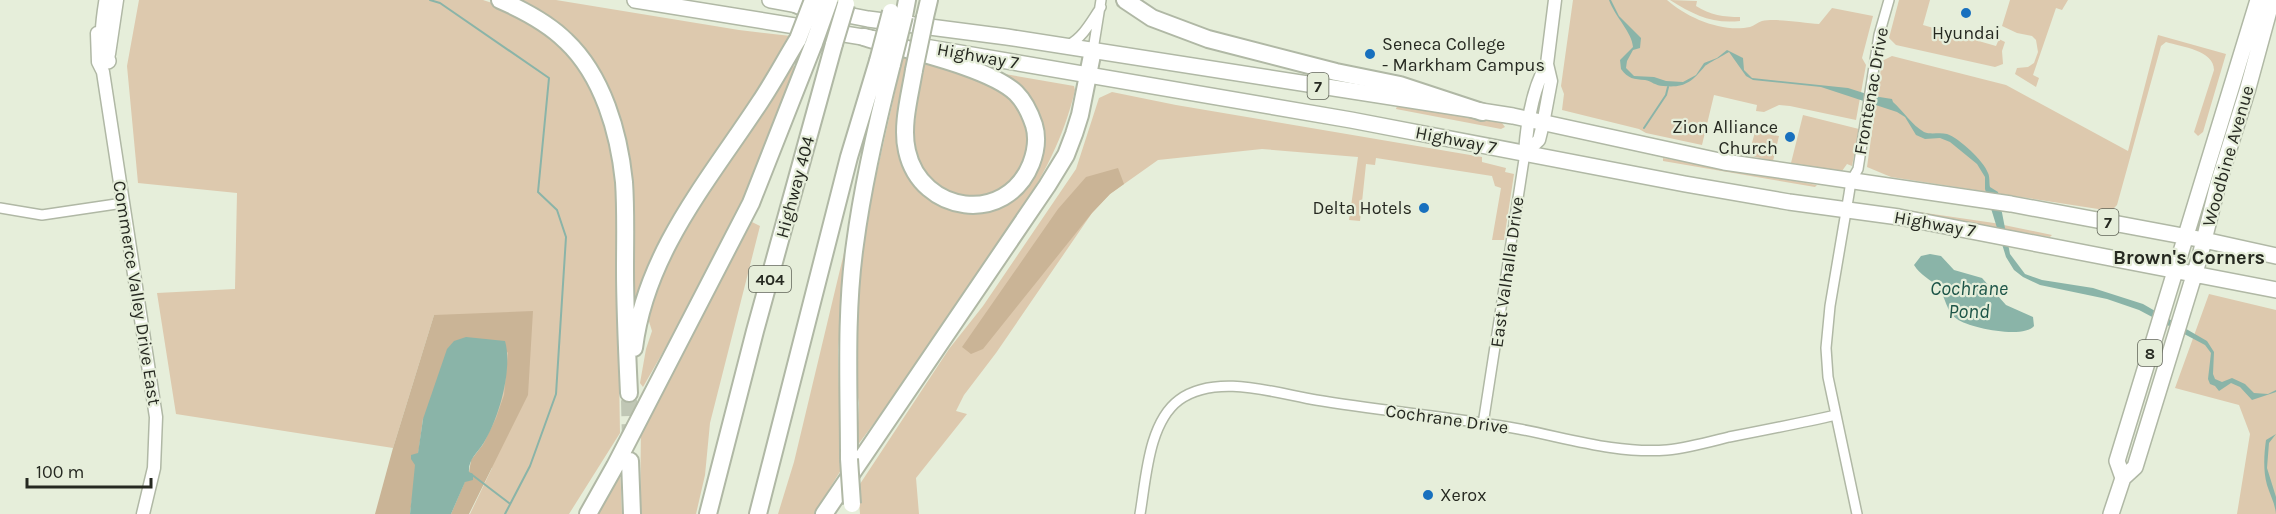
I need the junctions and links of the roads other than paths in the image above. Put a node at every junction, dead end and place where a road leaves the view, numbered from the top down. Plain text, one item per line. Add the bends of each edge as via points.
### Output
1 (101, 0) edge
2 (107, 0) edge
3 (117, 0) edge
4 (500, 0) edge
5 (635, 0) edge
6 (771, 0) edge
7 (929, 0) edge
8 (1125, 0) edge
9 (1556, 0) edge
10 (1889, 0) edge
11 (2258, 0) edge
12 (2272, 0) edge
13 (822, 2) edge
14 (1101, 3) edge
15 (900, 7) edge
16 (864, 37) junction
17 (806, 41) junction
18 (1066, 46) junction
19 (1093, 50) junction
20 (885, 63) junction
21 (106, 67) junction
22 (1087, 75) junction
23 (1482, 112) junction
24 (1536, 122) junction
25 (1525, 153) junction
26 (1851, 181) junction
27 (123, 203) junction
28 (0, 208) edge
29 (1846, 210) junction
30 (2187, 237) junction
31 (2204, 240) junction
32 (2276, 256) edge
33 (2176, 270) junction
34 (2194, 274) junction
35 (2276, 290) edge
36 (655, 387) junction
37 (1836, 415) junction
38 (1483, 424) junction
39 (630, 461) tunnel mouth
40 (2123, 478) junction
41 (852, 511) edge
42 (143, 514) edge
43 (576, 514) edge
44 (588, 514) edge
45 (632, 514) edge
46 (708, 514) edge
47 (758, 514) edge
48 (824, 514) edge
49 (1140, 514) edge
50 (1857, 514) edge
51 (2111, 514) edge

1 - 21 street, Commerce Valley Drive East via 97,50 99,62
2 - 21 main road
3 - 21 street, Commerce Valley Drive East
4 - 17 highway via 521,9 566,41 587,68 617,138 624,183 629,396 645,294 668,243 761,100
5 - 16 main road, Highway 7 / 7
6 - 13 main road, Highway 7 / 7
7 - 16 highway, bridge via 925,17 914,70 906,133 914,172 943,199 974,205 996,201 1023,181 1035,154 1036,134 1029,111 1017,94 993,78 957,64
8 - 23 highway via 1152,18 1208,39 1400,86
9 - 24 street via 1547,64 1551,81
10 - 26 street, Frontenac Drive via 1879,35 1858,170
11 - 30 main road, Woodbine Avenue / 8
12 - 31 main road, Woodbine Avenue / 8
13 - 17 highway, bridge
13 - 18 main road, Highway 7 / 7 via 868,19
13 - 46 highway, Highway 404 / 404, bridge via 834,44
14 - 18 street via 1075,42
14 - 19 street
15 - 20 highway, bridge
16 - 22 main road, Highway 7 / 7
17 - 36 highway via 751,203
18 - 19 main road, Highway 7 / 7
19 - 22 highway
19 - 23 main road, Highway 7 / 7
20 - 41 highway, bridge via 854,244 849,320
20 - 47 highway, 404 via 849,157
21 - 27 street, Commerce Valley Drive East
22 - 25 main road, Highway 7 / 7
22 - 48 highway via 1070,144 1047,186
23 - 24 main road, Highway 7 / 7
24 - 25 street via 1539,140
24 - 26 main road, Highway 7 / 7 via 1724,162
25 - 29 main road, Highway 7 / 7
25 - 38 street, East Valhalla Drive
26 - 29 street, Frontenac Drive
26 - 30 main road, Highway 7 / 7 via 1985,199
27 - 28 street via 42,215
27 - 42 street, Commerce Valley Drive East via 156,417 154,468
29 - 33 main road, Highway 7 / 7
29 - 37 street via 1826,348
30 - 31 main road, Highway 7 / 7
30 - 33 main road, Woodbine Avenue / 8
31 - 32 main road, Highway 7 / 7
31 - 34 main road, Woodbine Avenue / 8
33 - 34 main road, Highway 7 / 7
33 - 40 main road, Woodbine Avenue / 8 via 2117,461
34 - 35 main road, Highway 7 / 7
34 - 40 main road, Woodbine Avenue / 8 via 2135,467
36 - 43 highway
36 - 44 highway
37 - 38 street, Cochrane Drive via 1667,450 1626,450
37 - 50 street
38 - 49 street, Cochrane Drive via 1247,388 1207,389 1178,400 1158,428 1151,445
39 - 45 highway
40 - 51 main road, Woodbine Avenue / 8

